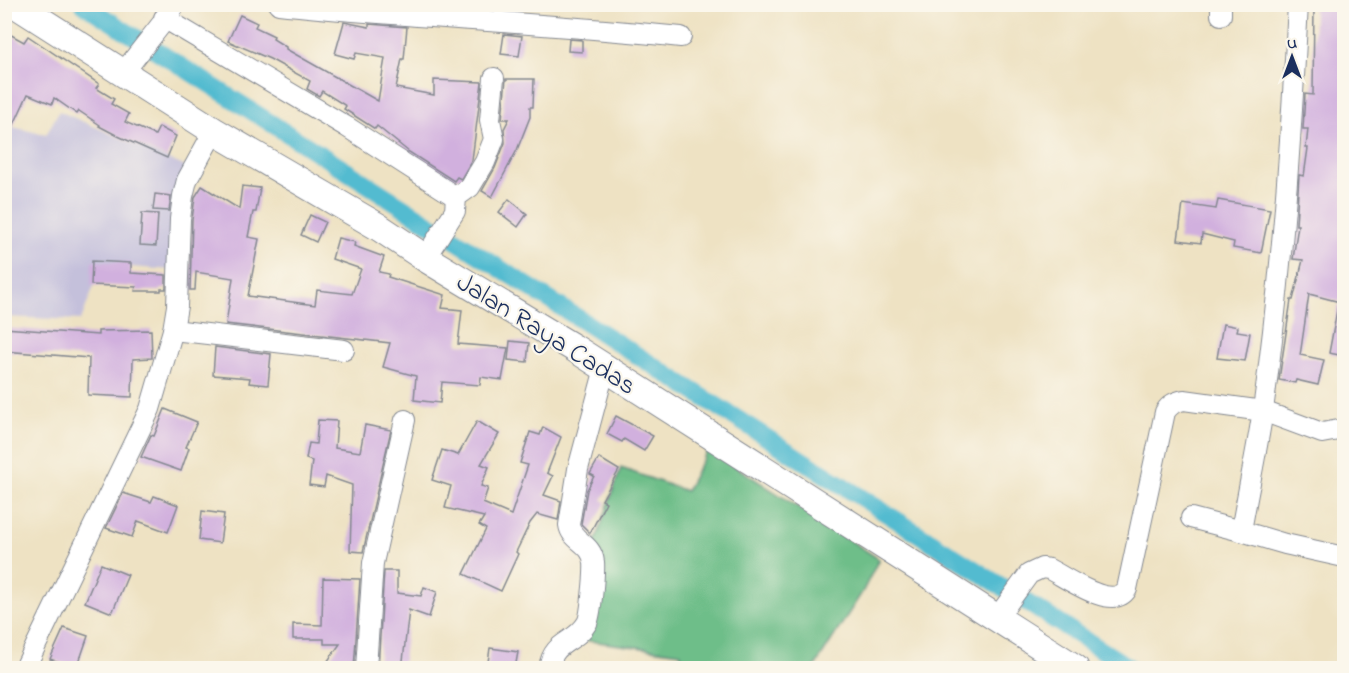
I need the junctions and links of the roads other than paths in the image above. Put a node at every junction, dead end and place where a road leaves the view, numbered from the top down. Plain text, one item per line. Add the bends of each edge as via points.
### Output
1 (15, 4) edge
2 (279, 4) edge
3 (1298, 4) edge
4 (438, 11) edge
5 (167, 15) edge
6 (681, 37) dead end
7 (127, 69) junction
8 (494, 78) dead end
9 (214, 131) junction
10 (455, 204) junction
11 (429, 252) junction
12 (173, 330) junction
13 (344, 350) dead end
14 (605, 368) junction
15 (1263, 411) junction
16 (405, 420) dead end
17 (1344, 429) edge
18 (1191, 518) dead end
19 (1241, 531) junction
20 (1344, 557) edge
21 (1000, 614) junction
22 (25, 669) edge
23 (366, 669) edge
24 (549, 669) edge
25 (1075, 669) edge

1 - 7 street, Jalan Raya Cadas
2 - 4 street
3 - 15 street via 1289,167
4 - 6 street
5 - 7 street
5 - 10 street via 347,127
7 - 9 street, Jalan Raya Cadas
8 - 10 street via 490,120 494,139 470,187
9 - 11 street, Jalan Raya Cadas
9 - 12 street via 183,195
10 - 11 street
11 - 14 street, Jalan Raya Cadas
12 - 13 street
12 - 22 street via 150,409
14 - 21 street, Jalan Raya Cadas
14 - 24 street via 578,469 569,525 594,559 589,618 584,627 557,648
15 - 17 street via 1322,433
15 - 19 street
15 - 21 street via 1184,400 1169,406 1124,594 1104,598 1042,568 1029,574
16 - 23 street via 373,563
18 - 19 street
19 - 20 street
21 - 25 street, Jalan Raya Cadas

